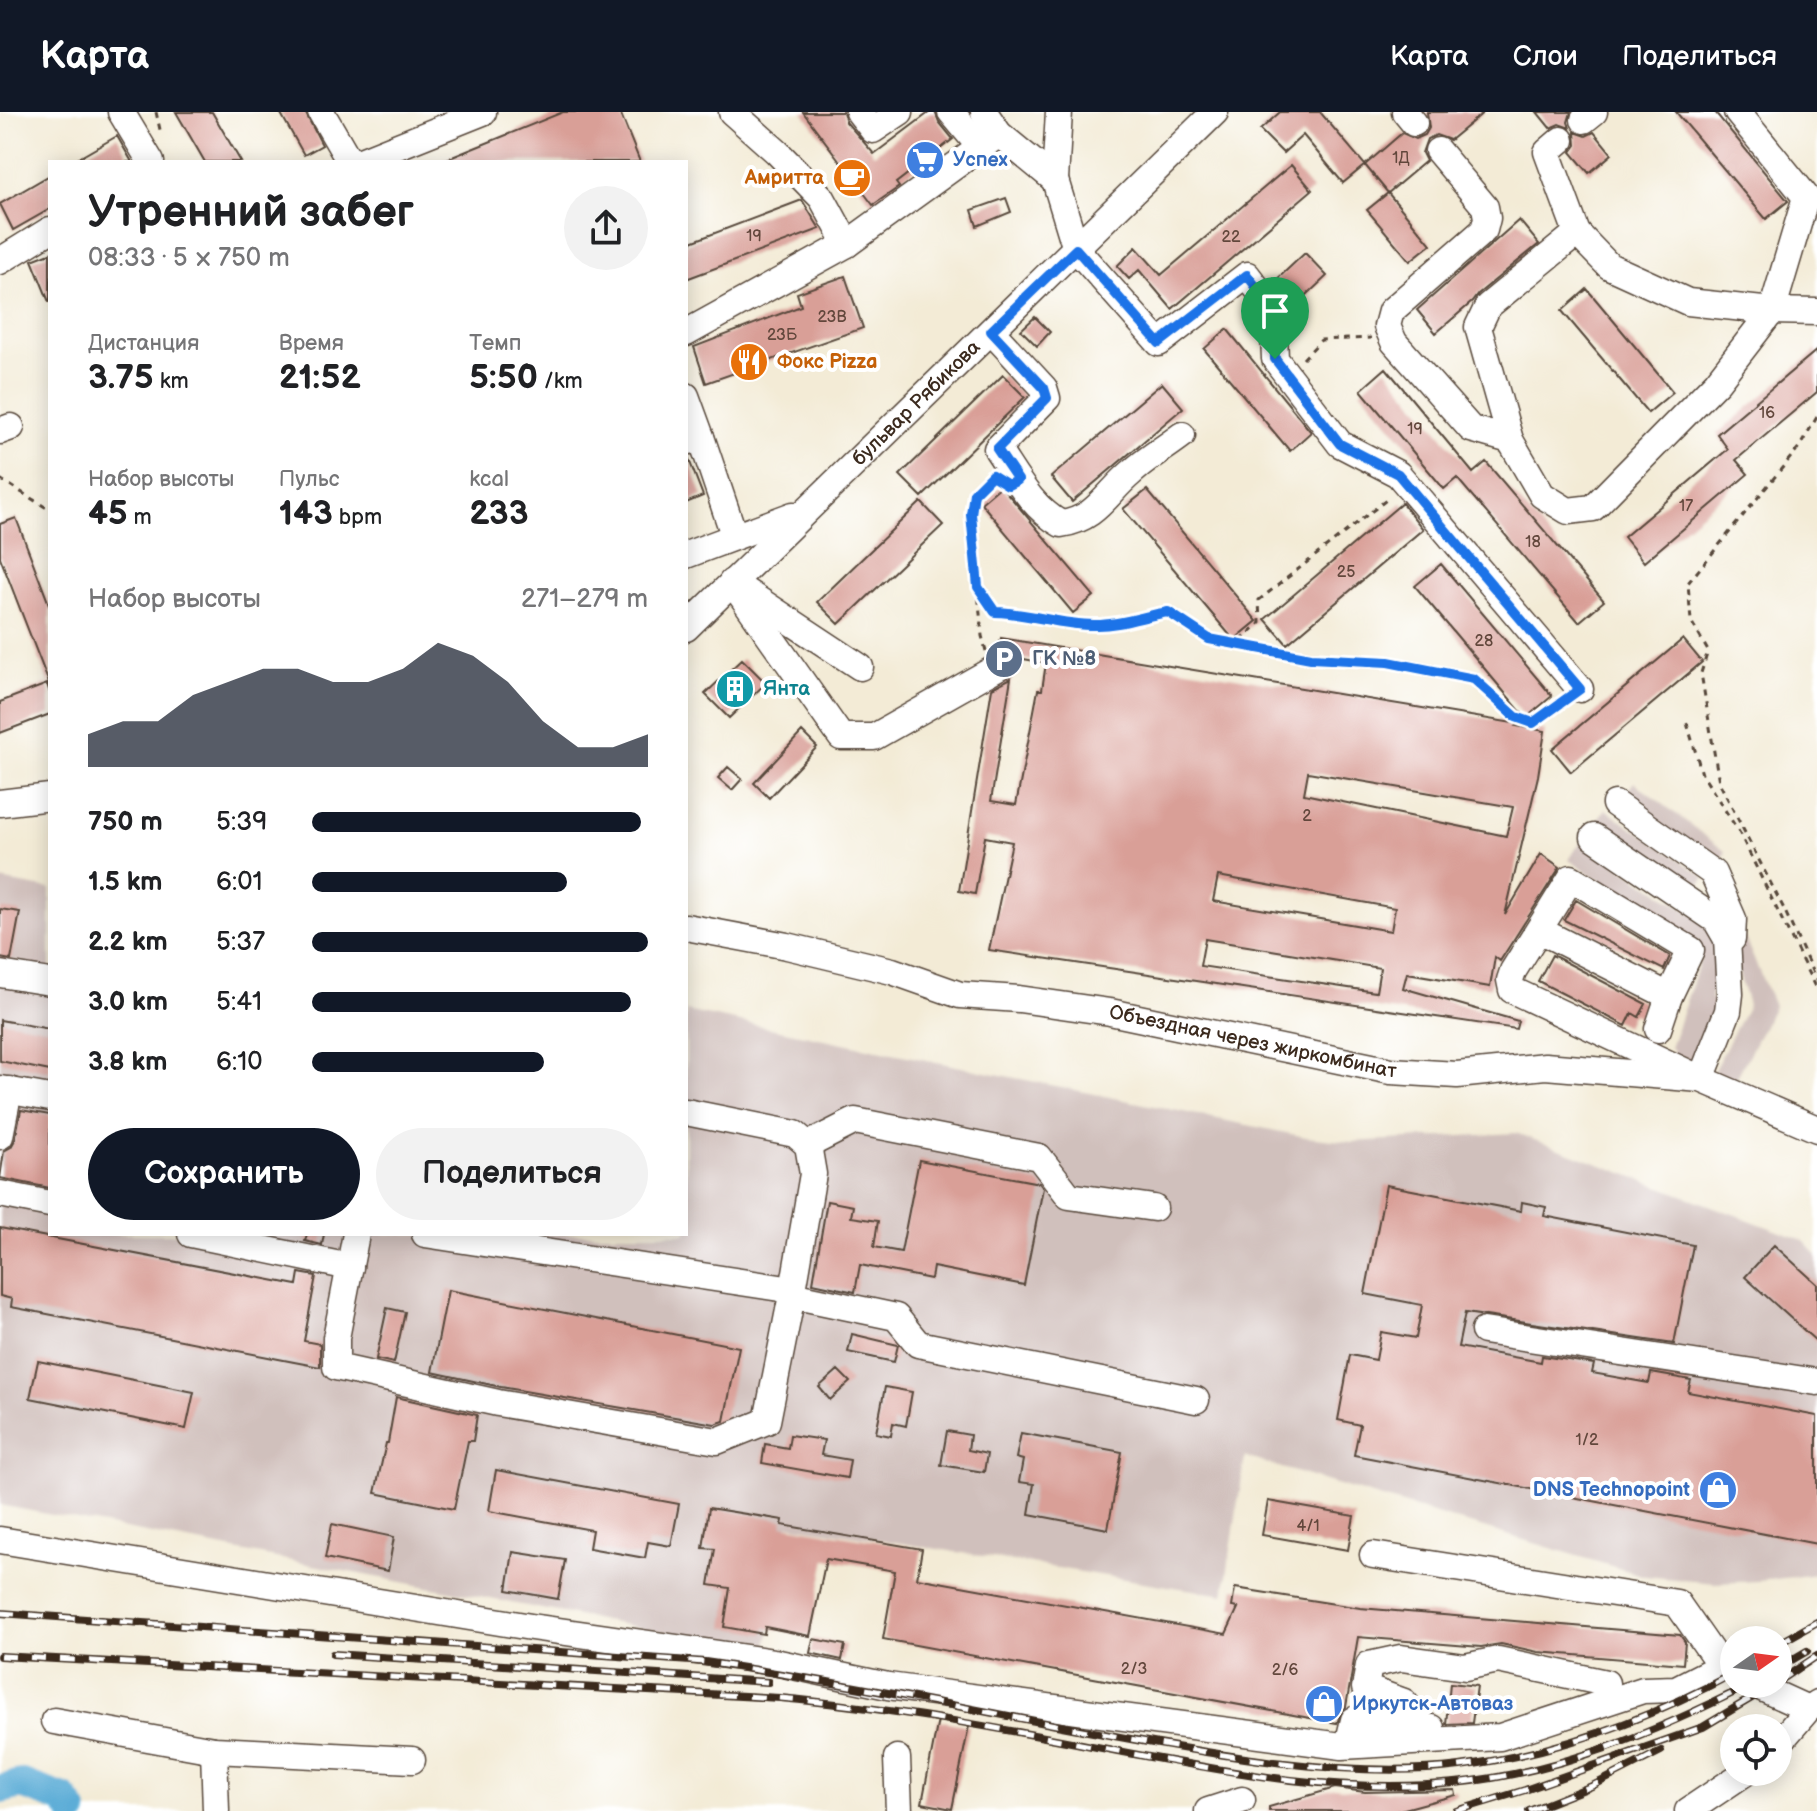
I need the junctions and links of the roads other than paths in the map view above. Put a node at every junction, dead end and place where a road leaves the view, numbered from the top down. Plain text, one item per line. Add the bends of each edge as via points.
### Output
1 (121, 112) edge
2 (321, 112) edge
3 (483, 112) edge
4 (732, 112) edge
5 (859, 112) edge
6 (900, 112) edge
7 (918, 112) edge
8 (951, 112) edge
9 (984, 112) edge
10 (1059, 112) edge
11 (1737, 112) edge
12 (1205, 115) edge
13 (881, 138) dead end
14 (1561, 140) dead end
15 (990, 141) junction
16 (156, 150) edge
17 (1438, 151) dead end
18 (349, 160) edge
19 (363, 160) edge
20 (1055, 180) junction
21 (48, 231) edge
22 (1577, 233) junction
23 (847, 244) junction
24 (1076, 249) junction
25 (0, 261) edge
26 (1772, 311) junction
27 (1817, 312) edge
28 (991, 331) junction
29 (688, 332) edge
30 (688, 407) edge
31 (1182, 435) dead end
32 (694, 440) edge
33 (1510, 440) junction
34 (804, 510) junction
35 (730, 523) dead end
36 (688, 554) edge
37 (732, 582) junction
38 (688, 626) edge
39 (1003, 664) road end
40 (860, 667) dead end
41 (1580, 689) road end
42 (48, 797) edge
43 (0, 803) edge
44 (1615, 804) dead end
45 (1594, 837) dead end
46 (688, 927) edge
47 (1539, 930) junction
48 (1727, 958) junction
49 (0, 974) edge
50 (48, 982) edge
51 (1669, 996) junction
52 (1658, 1029) dead end
53 (1701, 1079) junction
54 (4, 1090) edge
55 (48, 1098) edge
56 (688, 1112) edge
57 (1817, 1129) edge
58 (0, 1136) edge
59 (808, 1145) junction
60 (0, 1194) edge
61 (48, 1204) edge
62 (1154, 1208) dead end
63 (201, 1236) edge
64 (356, 1236) edge
65 (438, 1236) edge
66 (350, 1267) junction
67 (793, 1290) junction
68 (1484, 1331) dead end
69 (1817, 1382) edge
70 (1196, 1400) dead end
71 (0, 1540) edge
72 (1373, 1555) dead end
73 (1720, 1658) edge
74 (1720, 1671) edge
75 (1606, 1683) junction
76 (1643, 1690) junction
77 (1378, 1693) junction
78 (1791, 1698) edge
79 (1812, 1706) edge
80 (54, 1721) dead end
81 (1372, 1722) junction
82 (1425, 1728) junction
83 (1792, 1728) edge
84 (1348, 1745) junction
85 (214, 1750) junction
86 (897, 1758) dead end
87 (412, 1760) dead end
88 (1725, 1786) edge
89 (1242, 1800) dead end
90 (216, 1811) edge
91 (899, 1811) edge
92 (1208, 1811) edge
93 (1688, 1811) edge

1 - 16 street
2 - 18 street
3 - 19 street
4 - 23 street via 822,198
5 - 6 street via 873,130
7 - 13 street
8 - 15 street
9 - 15 street
10 - 20 street
11 - 26 street via 1806,197
12 - 24 street, бульвар Рябикова
14 - 22 street via 1547,152
15 - 20 street
15 - 23 street
17 - 33 street via 1485,207 1484,230 1391,311 1387,326 1471,429
20 - 24 street
21 - 25 street
22 - 26 street via 1609,266 1688,302
22 - 33 street via 1488,306 1478,327
23 - 29 street
24 - 28 street, бульвар Рябикова
24 - 41 street via 1159,343 1247,275 1273,309 1275,359 1340,444 1398,474
26 - 27 street
26 - 33 street via 1717,382 1593,508 1568,511 1542,495
28 - 31 street via 1044,388 1047,398 997,449 1045,515 1061,524 1078,522
28 - 34 street, бульвар Рябикова
30 - 32 street
32 - 35 street
34 - 36 street
34 - 37 street, бульвар Рябикова
37 - 38 street, бульвар Рябикова
37 - 39 street via 841,737 874,737
37 - 40 street
42 - 43 street
44 - 48 street via 1713,873 1733,919
45 - 48 street via 1716,920 1727,939
46 - 53 street, Объездная через жиркомбинат via 892,971 960,995 1110,1012 1391,1071 1457,1075 1545,1066
47 - 51 street
47 - 51 street via 1571,878 1691,950
47 - 53 street via 1513,971 1512,990
48 - 53 street via 1728,1011
49 - 50 street
51 - 52 street
53 - 57 street, Объездная через жиркомбинат
54 - 55 street
54 - 58 street
56 - 59 street via 795,1134
59 - 62 street via 855,1121 1039,1157 1069,1196
59 - 67 street via 813,1174
60 - 61 street
63 - 66 street
64 - 66 street
65 - 67 street
66 - 67 street via 336,1338 336,1367 498,1403 717,1441 767,1421
67 - 70 street via 801,1297 896,1317 918,1344
68 - 69 street
71 - 84 street via 774,1662 888,1686
72 - 73 street via 1677,1603
74 - 76 street via 1676,1689
75 - 76 street
75 - 77 street via 1498,1660 1465,1667 1401,1658 1369,1665 1365,1688
75 - 82 street via 1467,1733
76 - 84 street via 1500,1737
77 - 81 street
77 - 82 street via 1404,1702
78 - 79 street
79 - 83 street
80 - 85 street
81 - 82 street
81 - 84 street via 1354,1720
85 - 87 street
85 - 90 street
86 - 91 street
88 - 93 street
89 - 92 street

